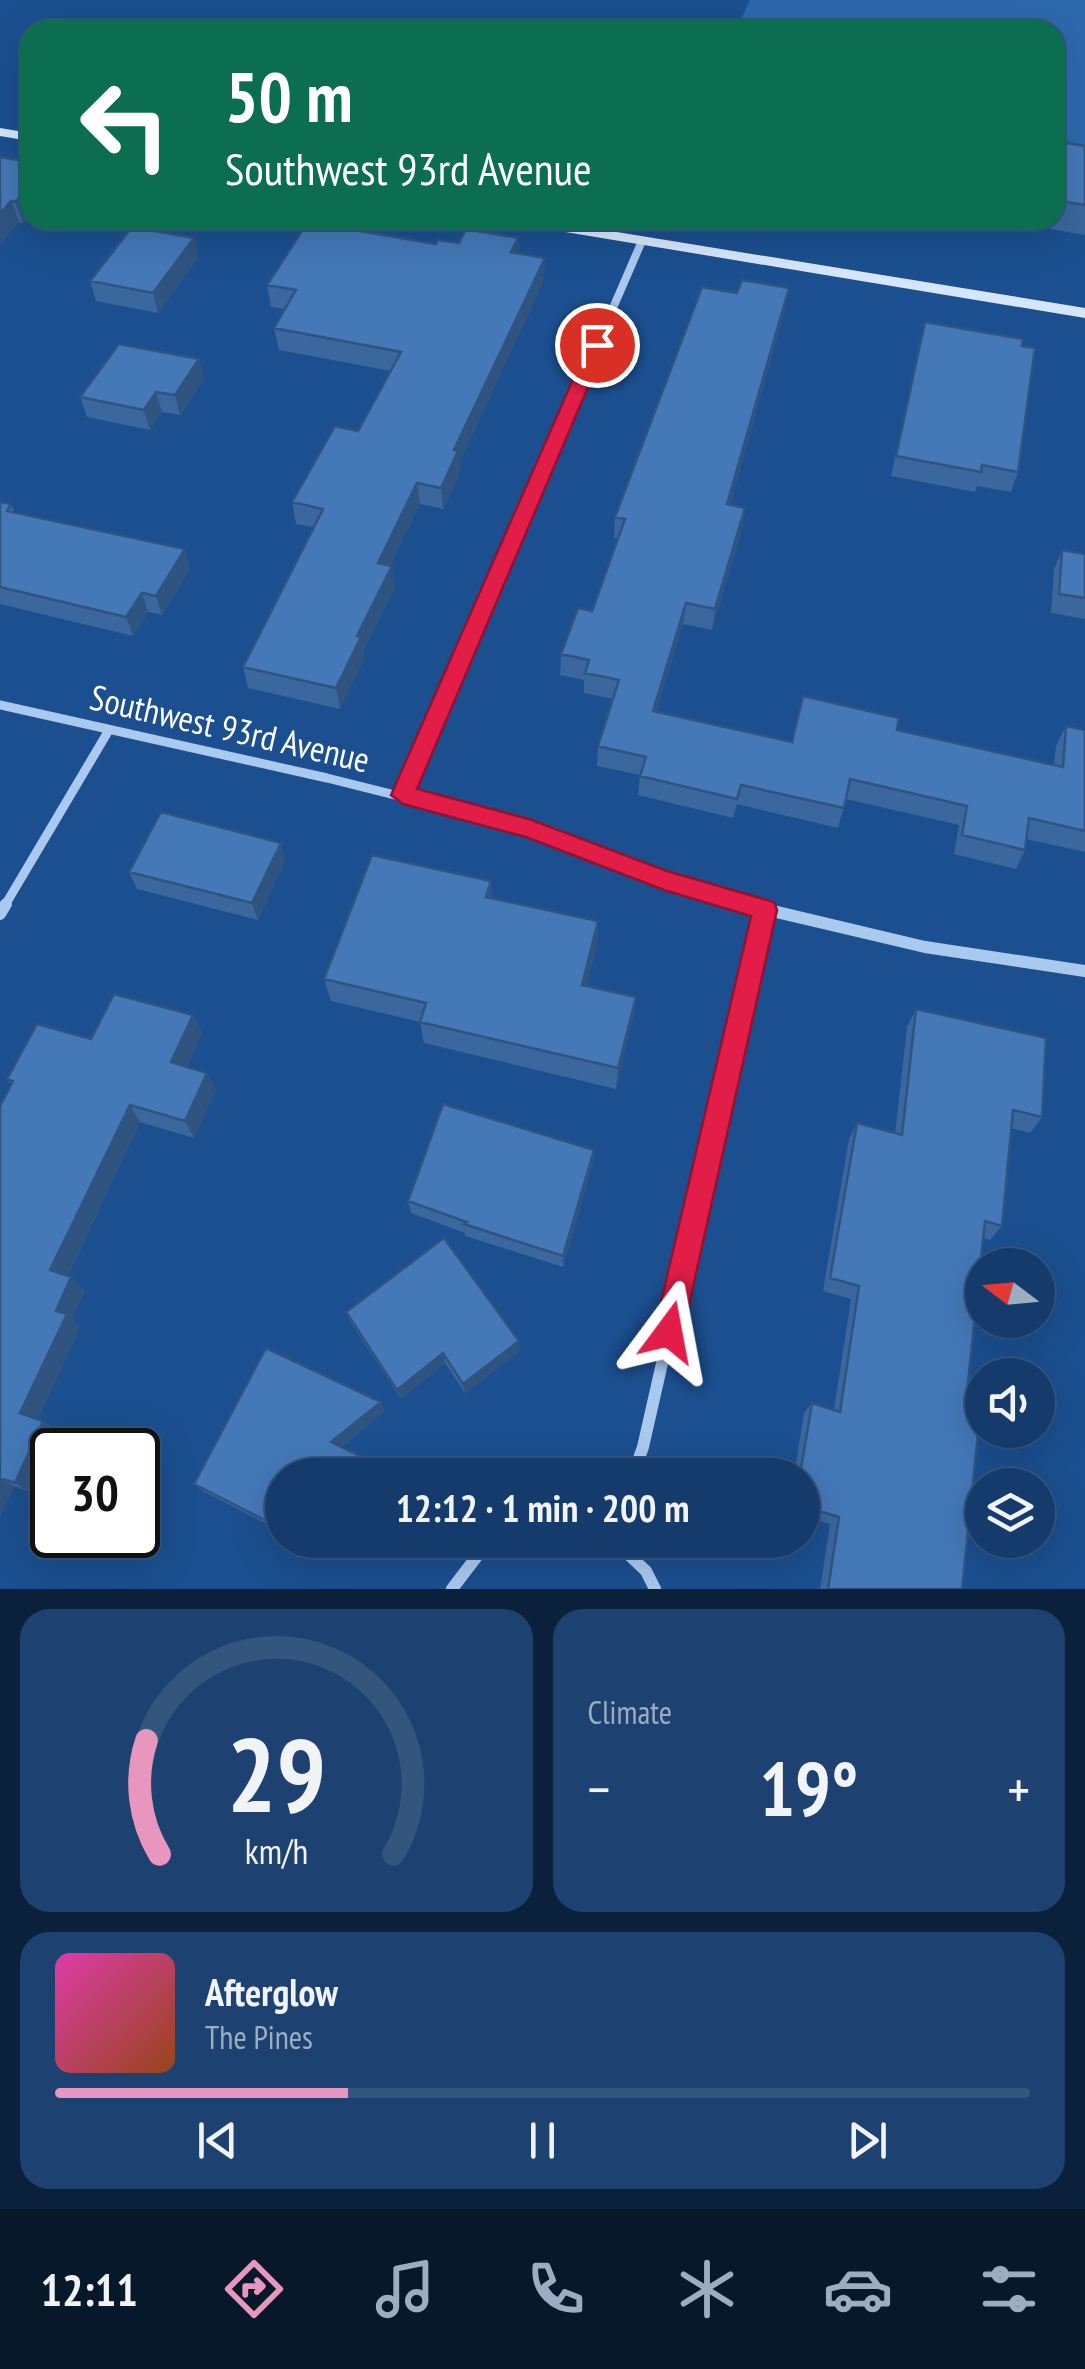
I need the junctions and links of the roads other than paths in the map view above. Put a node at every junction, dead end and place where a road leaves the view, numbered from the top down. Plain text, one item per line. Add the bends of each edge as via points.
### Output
1 (577, 230) edge
2 (642, 241) junction
3 (1085, 312) edge
4 (0, 705) edge
5 (109, 730) junction
6 (403, 795) junction
7 (765, 910) junction
8 (0, 914) edge
9 (1085, 971) edge
10 (638, 1458) edge
11 (475, 1558) edge
12 (632, 1558) edge
13 (452, 1589) edge
14 (655, 1589) edge

1 - 2 street
2 - 3 street
2 - 6 street
4 - 5 street, Southwest 93rd Avenue
5 - 6 street, Southwest 93rd Avenue
5 - 8 street
6 - 7 street, Southwest 93rd Avenue via 529,828
7 - 9 street, Southwest 93rd Avenue
7 - 10 street
11 - 13 street
12 - 14 street

